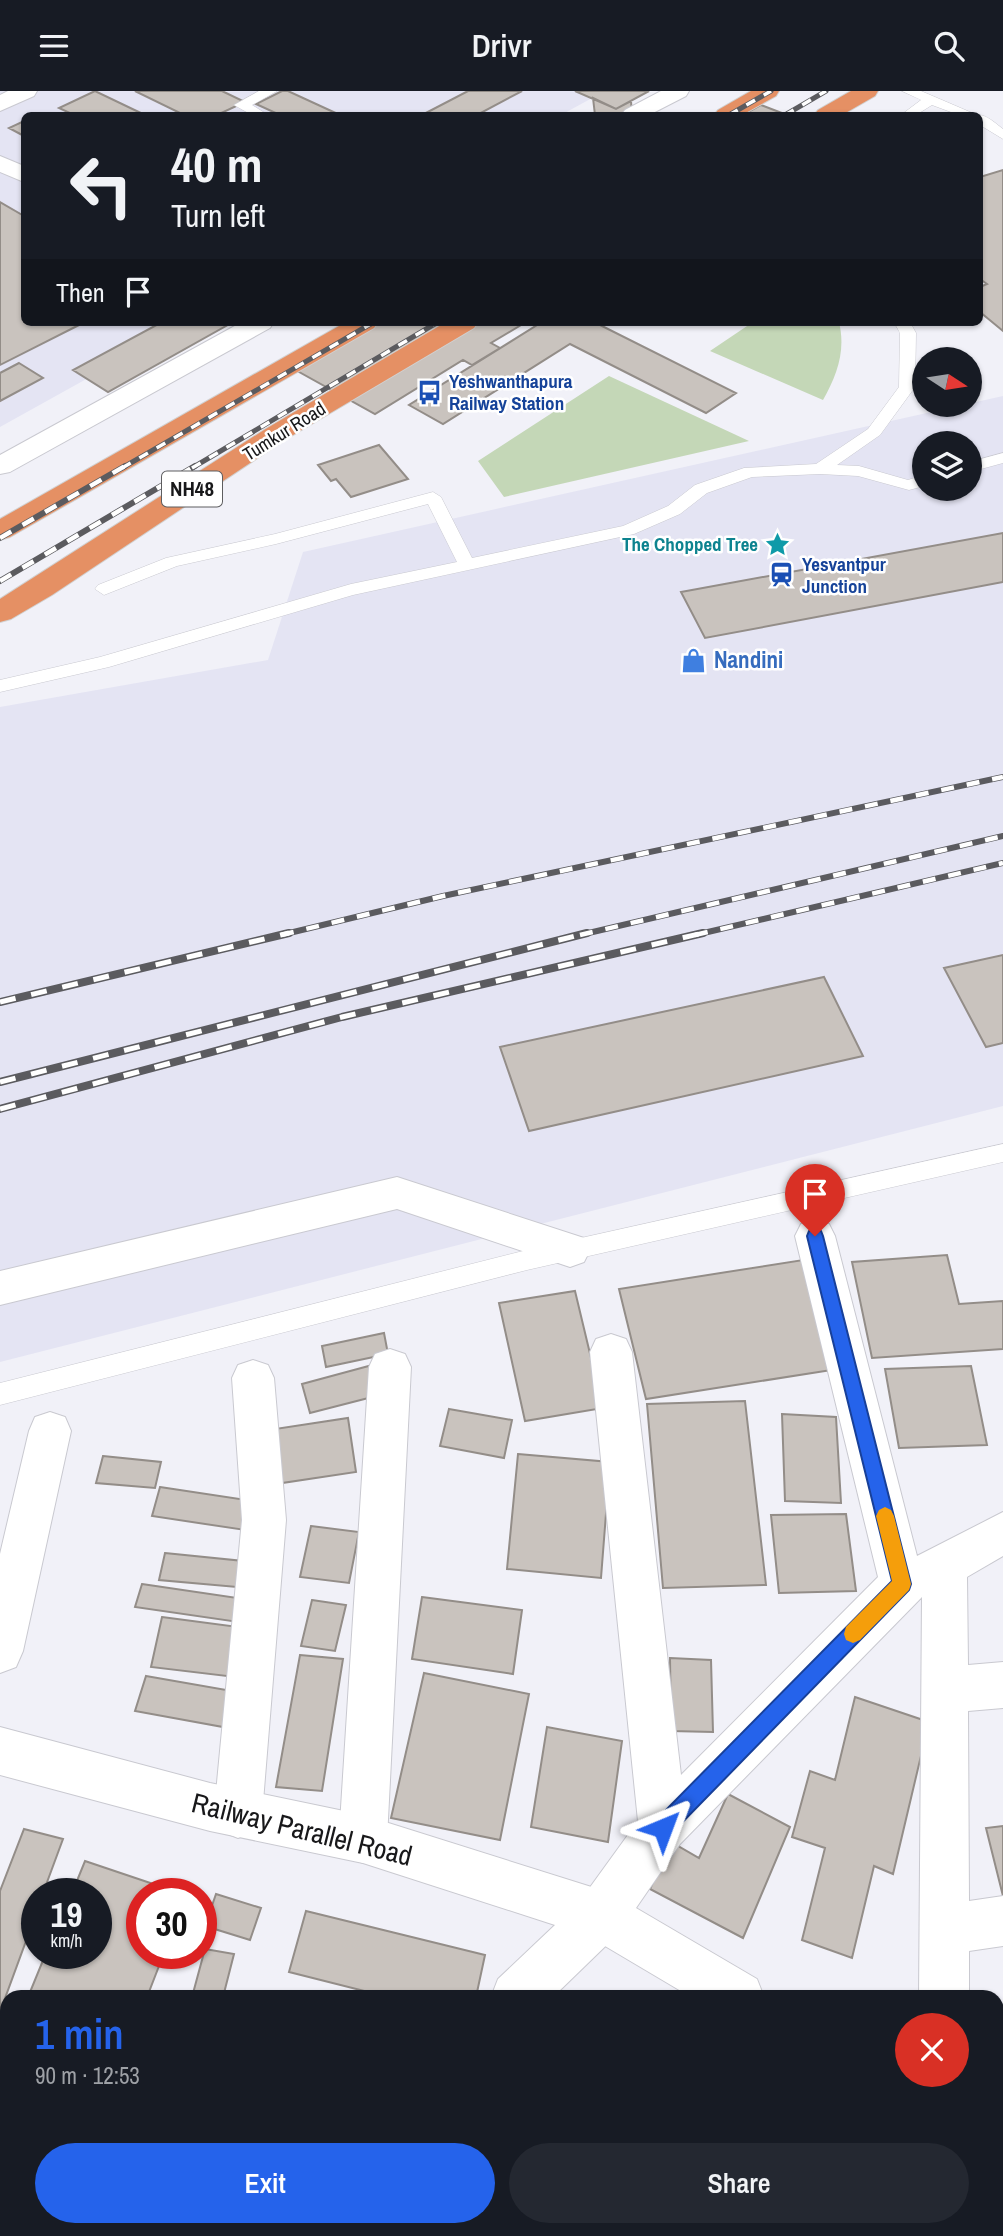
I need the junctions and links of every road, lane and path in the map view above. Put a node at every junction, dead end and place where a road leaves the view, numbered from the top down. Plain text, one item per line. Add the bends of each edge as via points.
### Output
1 (26, 91) edge
2 (270, 91) edge
3 (678, 91) edge
4 (768, 91) edge
5 (867, 91) edge
6 (909, 91) edge
7 (931, 100) junction
8 (0, 104) edge
9 (256, 112) edge
10 (639, 112) edge
11 (731, 112) edge
12 (831, 112) edge
13 (912, 112) edge
14 (962, 112) edge
15 (983, 121) edge
16 (1003, 135) edge
17 (0, 163) edge
18 (21, 174) edge
19 (254, 326) edge
20 (358, 326) edge
21 (458, 326) edge
22 (904, 326) edge
23 (1003, 458) edge
24 (982, 464) edge
25 (0, 467) edge
26 (820, 469) junction
27 (912, 484) edge
28 (0, 531) edge
29 (467, 565) junction
30 (104, 589) dead end
31 (0, 611) edge
32 (0, 686) edge
33 (1003, 1153) edge
34 (815, 1236) dead end
35 (570, 1250) junction
36 (0, 1288) edge
37 (611, 1352) dead end
38 (390, 1367) dead end
39 (253, 1378) dead end
40 (0, 1394) edge
41 (50, 1431) dead end
42 (1003, 1533) edge
43 (945, 1566) junction
44 (902, 1584) junction
45 (0, 1651) edge
46 (1003, 1685) edge
47 (944, 1690) junction
48 (0, 1751) edge
49 (238, 1814) junction
50 (663, 1828) junction
51 (363, 1839) junction
52 (601, 1915) junction
53 (1003, 1921) edge
54 (945, 1930) junction
55 (523, 1990) edge
56 (727, 1990) edge
57 (944, 1990) edge

1 - 8 street
2 - 9 lane via 242,105
3 - 10 street
4 - 11 highway
5 - 12 highway
6 - 7 lane
7 - 13 lane
7 - 14 lane
15 - 16 lane
17 - 18 street
19 - 25 street
20 - 28 highway, NH48
21 - 31 highway, Tumkur Road / NH48 via 162,507 49,585
22 - 26 lane via 907,387 874,432
23 - 24 lane
26 - 27 lane via 859,471
26 - 29 lane via 750,472 701,489 674,510 628,530
29 - 30 lane via 433,497 172,562
29 - 32 lane via 351,590 103,663
33 - 35 lane
34 - 44 street
35 - 36 street via 397,1193
35 - 40 lane
37 - 50 street
38 - 51 street
39 - 49 street via 264,1520
41 - 45 street
42 - 43 street
43 - 44 street
43 - 47 street
44 - 50 street
46 - 47 street
47 - 54 street
48 - 49 street, Railway Parallel Road
49 - 51 street, Railway Parallel Road
50 - 52 street
51 - 52 street, Railway Parallel Road
52 - 55 street
52 - 56 street, Railway Parallel Road
53 - 54 street
54 - 57 street

